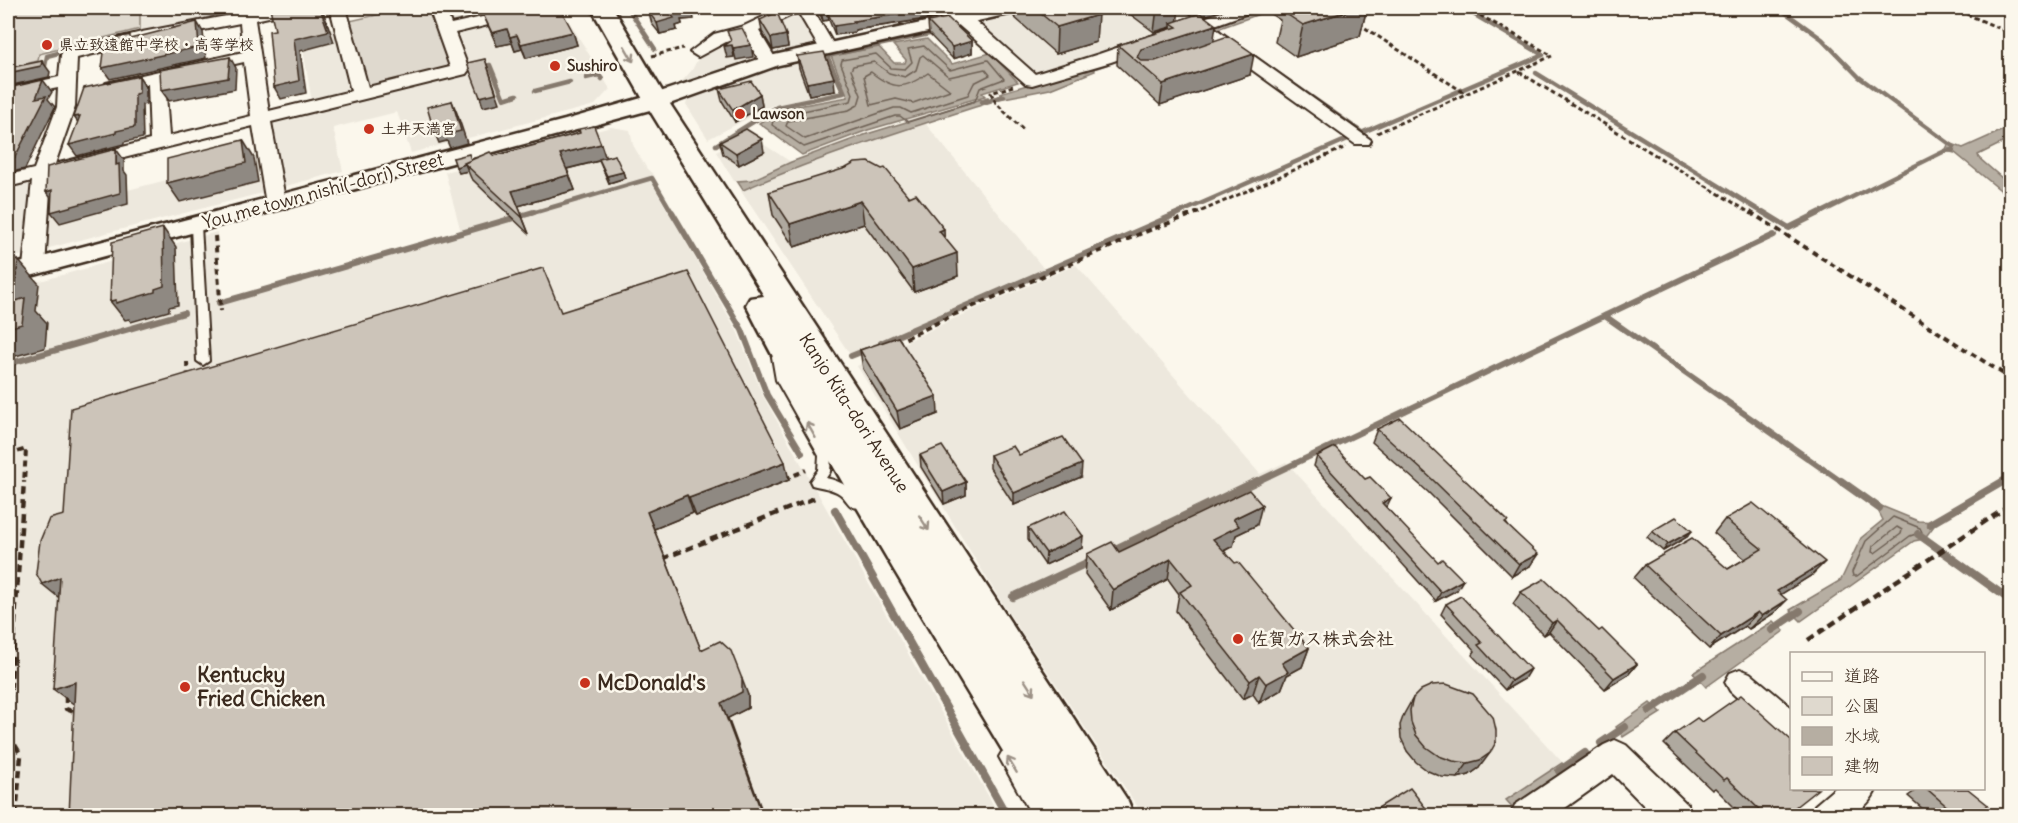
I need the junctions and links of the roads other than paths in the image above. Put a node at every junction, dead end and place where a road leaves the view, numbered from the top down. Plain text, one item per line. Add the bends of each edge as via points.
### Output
1 (290, 8) edge
2 (338, 8) edge
3 (437, 8) edge
4 (541, 8) edge
5 (582, 8) edge
6 (602, 8) edge
7 (794, 8) edge
8 (804, 8) edge
9 (947, 8) edge
10 (1011, 8) edge
11 (1247, 8) edge
12 (1177, 14) dead end
13 (247, 16) junction
14 (965, 20) junction
15 (1202, 28) junction
16 (750, 29) junction
17 (446, 30) junction
18 (827, 47) junction
19 (1231, 47) junction
20 (702, 48) road end
21 (1210, 54) edge
22 (252, 55) junction
23 (768, 61) junction
24 (156, 78) junction
25 (77, 90) junction
26 (8, 93) edge
27 (361, 94) junction
28 (647, 103) junction
29 (261, 119) junction
30 (1362, 140) dead end
31 (160, 144) junction
32 (42, 174) junction
33 (8, 182) edge
34 (276, 204) junction
35 (205, 228) junction
36 (34, 267) junction
37 (8, 274) edge
38 (772, 324) junction
39 (203, 361) dead end
40 (861, 512) dead end
41 (1740, 682) dead end
42 (1790, 727) edge
43 (999, 745) dead end
44 (1859, 790) edge
45 (1041, 816) edge
46 (1067, 816) edge
47 (1112, 816) edge
48 (1526, 816) edge
49 (1677, 816) edge
50 (1826, 816) edge

1 - 13 street
2 - 27 street
3 - 17 street
4 - 17 street
5 - 28 highway, Kanjo Kita-dori Avenue
6 -> 28 highway, Kanjo Kita-dori Avenue
7 - 16 street
8 - 18 street
9 - 14 street
10 - 14 street, You me town nishi(-dori) Street
11 - 15 street
12 - 15 street
13 - 22 street
13 - 25 street via 69,55
14 - 15 street via 1032,80
14 - 18 street, You me town nishi(-dori) Street
15 - 19 street
16 - 20 street
16 - 23 street
17 - 27 street via 460,70
18 - 23 street, You me town nishi(-dori) Street
19 - 21 street
19 - 30 street
22 - 24 street
22 - 29 street
23 - 28 street, You me town nishi(-dori) Street
24 - 25 street
24 - 31 street
25 - 26 street
25 - 32 street
27 - 29 street
28 - 34 street, You me town nishi(-dori) Street
28 - 38 highway, Kanjo Kita-dori Avenue
28 -> 47 highway, Kanjo Kita-dori Avenue
29 - 31 street
29 - 34 street
31 - 32 street
32 - 33 street
32 - 36 street
34 - 35 street, You me town nishi(-dori) Street
35 - 36 street, You me town nishi(-dori) Street
35 - 39 lane
36 - 37 street, You me town nishi(-dori) Street
40 -> 38 lane via 849,492 829,482 816,481 824,472 825,456 782,380
38 - 46 highway, Kanjo Kita-dori Avenue via 851,468
41 - 42 street
45 -> 43 lane
44 - 50 street
48 - 49 street via 1615,755

